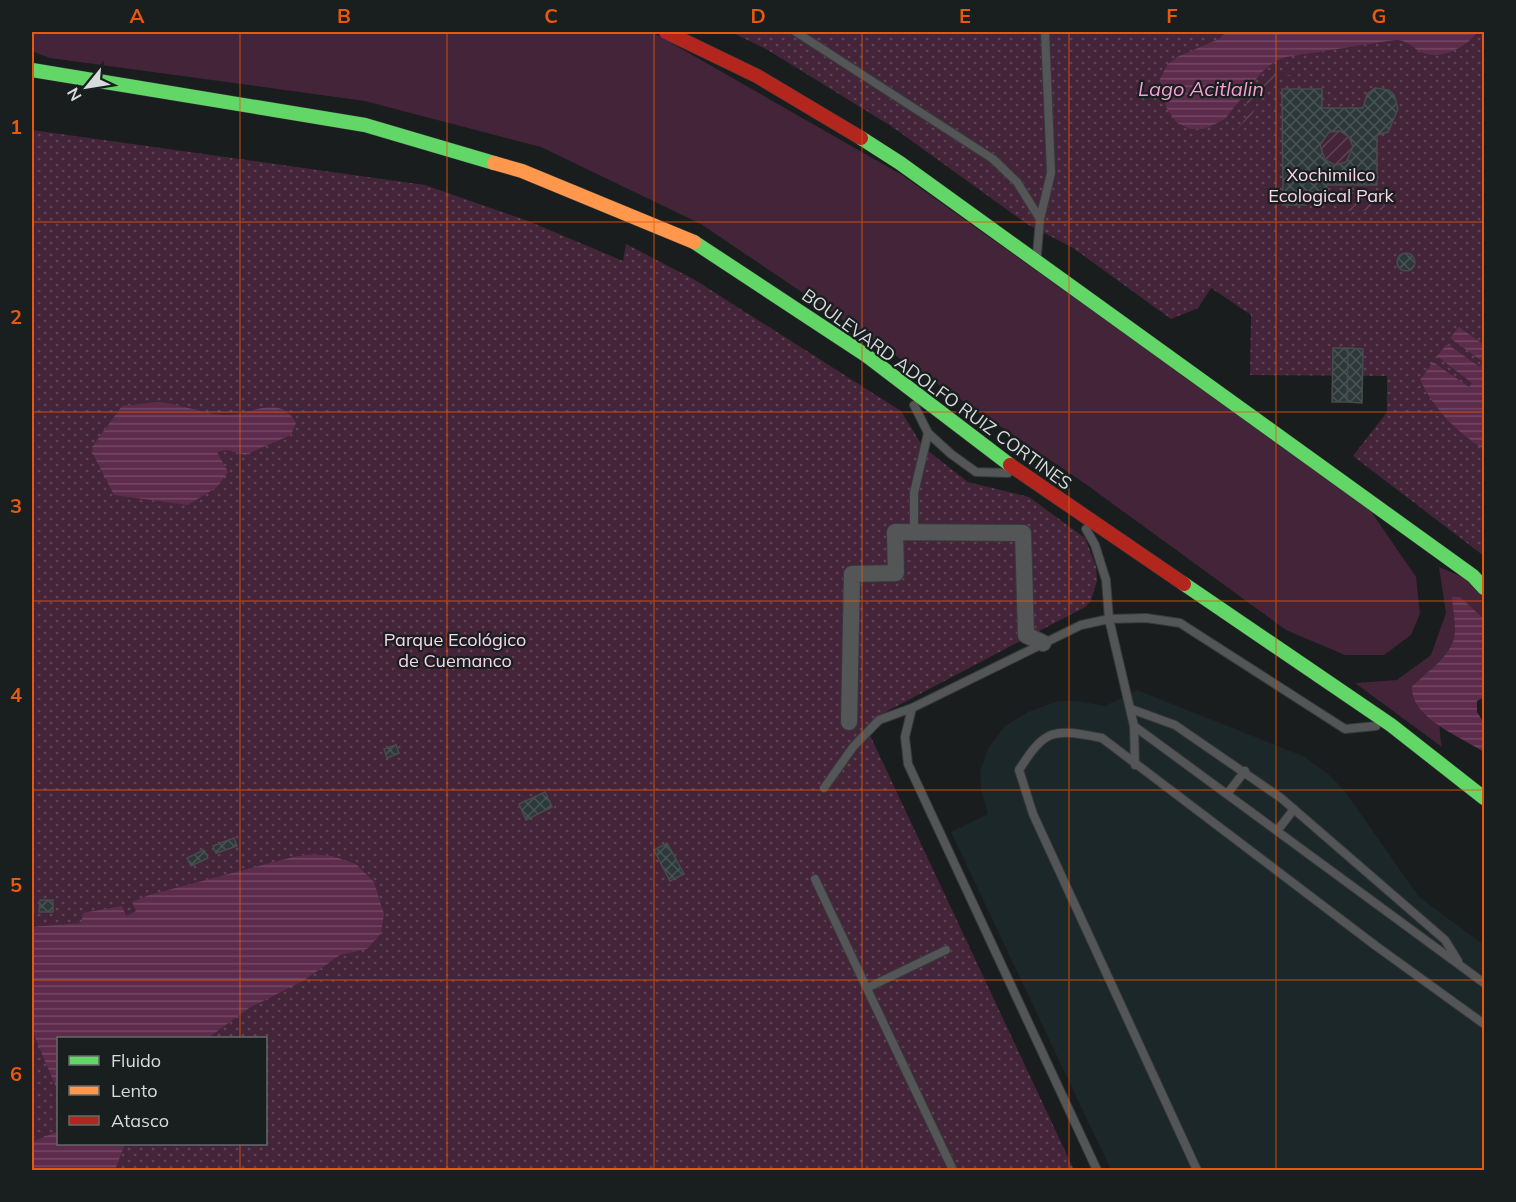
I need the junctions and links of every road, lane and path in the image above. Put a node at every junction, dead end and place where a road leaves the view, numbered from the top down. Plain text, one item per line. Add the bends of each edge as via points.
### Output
1 (666, 32) edge
2 (796, 32) edge
3 (1045, 32) edge
4 (32, 64) edge
5 (38, 71) edge
6 (1040, 219) junction
7 (1036, 261) junction
8 (905, 385) junction
9 (928, 433) junction
10 (1020, 472) junction
11 (1074, 508) junction
12 (914, 532) junction
13 (1485, 588) edge
14 (1109, 619) junction
15 (1044, 643) junction
16 (912, 708) junction
17 (1131, 709) junction
18 (849, 722) dead end
19 (1391, 725) junction
20 (1134, 726) junction
21 (1135, 765) junction
22 (1245, 771) junction
23 (824, 788) dead end
24 (1227, 794) junction
25 (1485, 798) edge
26 (1294, 809) junction
27 (1277, 831) junction
28 (815, 879) dead end
29 (946, 950) dead end
30 (1462, 966) junction
31 (1485, 983) edge
32 (867, 988) junction
33 (1485, 1024) edge
34 (953, 1170) edge
35 (1097, 1170) edge
36 (1197, 1170) edge

1 - 7 highway via 718,53 810,105 900,163
2 - 6 lane via 993,159 1017,182
3 - 6 lane via 1051,173
4 - 5 highway
5 - 8 highway, BOULEVARD ADOLFO RUIZ CORTINES via 365,125 522,171 688,238
6 - 7 lane
7 - 13 highway
8 - 9 lane
8 - 10 highway, BOULEVARD ADOLFO RUIZ CORTINES
9 - 10 lane via 976,472
9 - 12 lane via 914,493
10 - 11 highway, BOULEVARD ADOLFO RUIZ CORTINES
11 - 14 lane via 1095,545 1106,580
11 - 19 highway, BOULEVARD ADOLFO RUIZ CORTINES
12 - 15 street via 1023,533 1026,635
12 - 18 street via 895,532 896,573 852,574
14 - 15 lane via 1081,625
14 - 17 lane
14 - 19 lane via 1146,618 1180,623 1345,729
15 - 16 lane
16 - 23 lane via 879,720 853,747
16 - 35 lane via 905,738 908,764
17 - 20 lane
17 - 22 lane via 1175,725
19 - 25 highway, BOULEVARD ADOLFO RUIZ CORTINES
20 - 21 lane
20 - 24 lane
21 - 33 lane
21 - 36 lane via 1102,738 1063,731 1036,743 1019,771 1032,814
22 - 24 lane
22 - 26 lane
24 - 27 lane
26 - 27 lane
26 - 30 lane via 1445,940
27 - 30 lane
28 - 32 lane
29 - 32 lane
30 - 31 lane
32 - 34 lane

